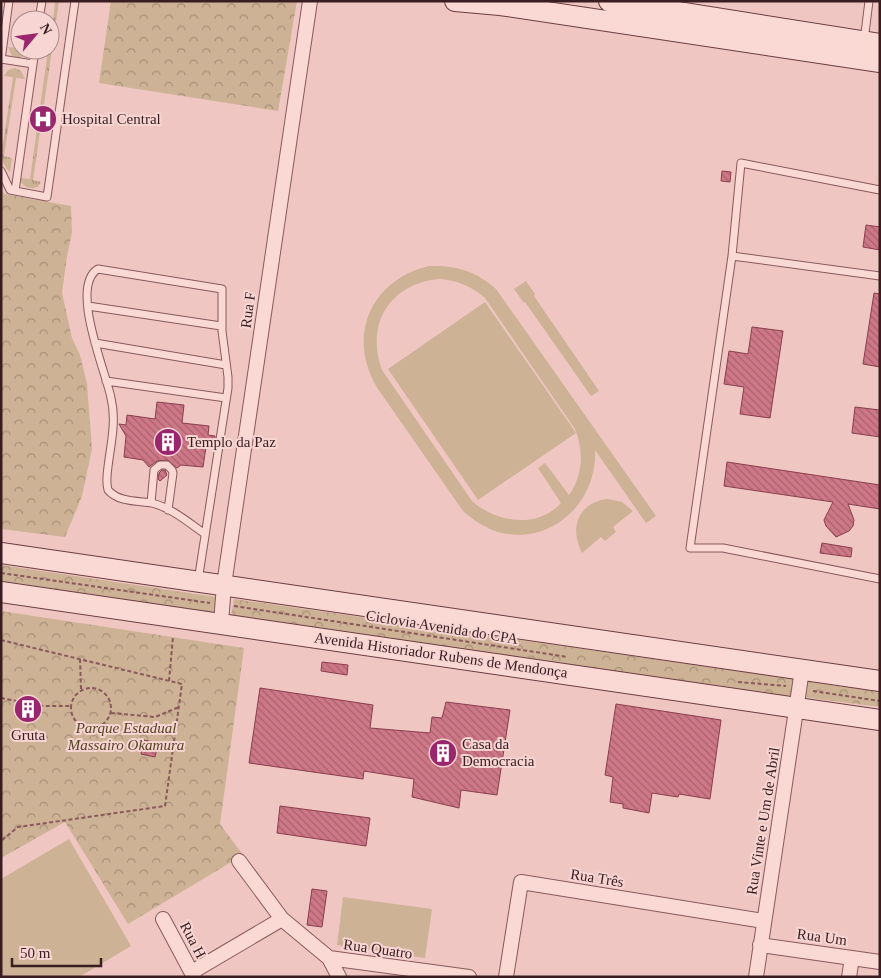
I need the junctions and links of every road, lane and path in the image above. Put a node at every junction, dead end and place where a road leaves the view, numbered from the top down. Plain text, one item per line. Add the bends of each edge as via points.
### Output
1 (9, 1) edge
2 (75, 1) edge
3 (310, 1) edge
4 (455, 1) edge
5 (609, 1) edge
6 (869, 1) edge
7 (872, 42) edge
8 (1, 60) edge
9 (34, 60) edge
10 (880, 62) edge
11 (33, 64) junction
12 (1, 172) edge
13 (880, 190) edge
14 (15, 191) junction
15 (732, 256) junction
16 (880, 276) edge
17 (88, 306) junction
18 (221, 326) junction
19 (95, 343) junction
20 (226, 365) junction
21 (106, 381) junction
22 (226, 398) junction
23 (151, 503) junction
24 (168, 510) junction
25 (205, 534) junction
26 (1, 553) edge
27 (1, 573) edge
28 (880, 579) edge
29 (198, 581) junction
30 (1, 592) edge
31 (222, 604) junction
32 (173, 637) dead end
33 (1, 640) edge
34 (571, 658) dead end
35 (80, 659) junction
36 (169, 681) junction
37 (880, 681) edge
38 (735, 682) dead end
39 (799, 689) junction
40 (82, 690) junction
41 (1, 698) edge
42 (880, 701) edge
43 (71, 706) junction
44 (179, 707) junction
45 (110, 713) junction
46 (880, 720) edge
47 (1, 841) edge
48 (239, 861) dead end
49 (164, 919) dead end
50 (282, 919) junction
51 (764, 921) junction
52 (760, 944) junction
53 (330, 958) junction
54 (852, 958) junction
55 (880, 962) edge
56 (414, 973) edge
57 (193, 975) edge
58 (339, 977) edge
59 (469, 977) edge
60 (506, 977) edge
61 (756, 977) edge
62 (849, 977) edge

1 - 8 lane
2 - 14 lane via 47,197
3 - 31 street, Rua F
4 - 10 main road
5 - 7 main road
6 - 7 lane
8 - 11 lane
9 - 11 lane
11 - 14 lane
12 - 14 lane via 10,190
13 - 15 lane via 741,162
15 - 16 lane
15 - 28 lane via 690,548 723,548
17 - 18 lane
17 - 18 lane via 89,280 94,272 101,269 222,289
17 - 19 lane
18 - 20 lane
19 - 20 lane
19 - 21 lane
20 - 22 lane
21 - 22 lane
21 - 23 lane via 113,415 108,490 116,497
22 - 25 lane
23 - 24 lane
23 - 24 lane via 154,470 160,465 167,465 173,474
24 - 25 lane
25 - 29 lane
26 - 29 main road, Avenida Historiador Rubens de Mendonça
27 - 31 path, Ciclovia Avenida do CPA
29 - 31 main road, Avenida Historiador Rubens de Mendonça
30 - 31 main road, Avenida Historiador Rubens de Mendonça
31 - 34 path, Ciclovia Avenida do CPA
31 - 39 main road, Avenida Historiador Rubens de Mendonça via 598,640 653,649
31 - 39 main road, Avenida Historiador Rubens de Mendonça via 646,687
32 - 36 path
33 - 35 path
35 - 36 path
35 - 40 path
36 - 44 path via 182,684
37 - 39 main road, Avenida Historiador Rubens de Mendonça
38 - 39 path
39 - 42 path
39 - 46 main road, Avenida Historiador Rubens de Mendonça
39 - 51 street, Rua Vinte e Um de Abril
40 - 43 path
40 - 45 path via 94,688 106,694
41 - 43 path via 44,706
43 - 45 path via 74,719 91,728 103,724
44 - 45 path via 155,717
44 - 47 path via 165,806 18,827
48 - 50 street, Rua Quatro
49 - 57 street, Rua H
50 - 53 street, Rua Quatro
50 - 57 street
51 - 52 street, Rua Vinte e Um de Abril
51 - 60 street, Rua Três via 521,882
52 - 54 street, Rua Um
52 - 61 street, Rua Vinte e Um de Abril
53 - 56 street, Rua Quatro
53 - 58 street
54 - 55 street, Rua Um
54 - 62 street
56 - 59 street, Rua Quatro

